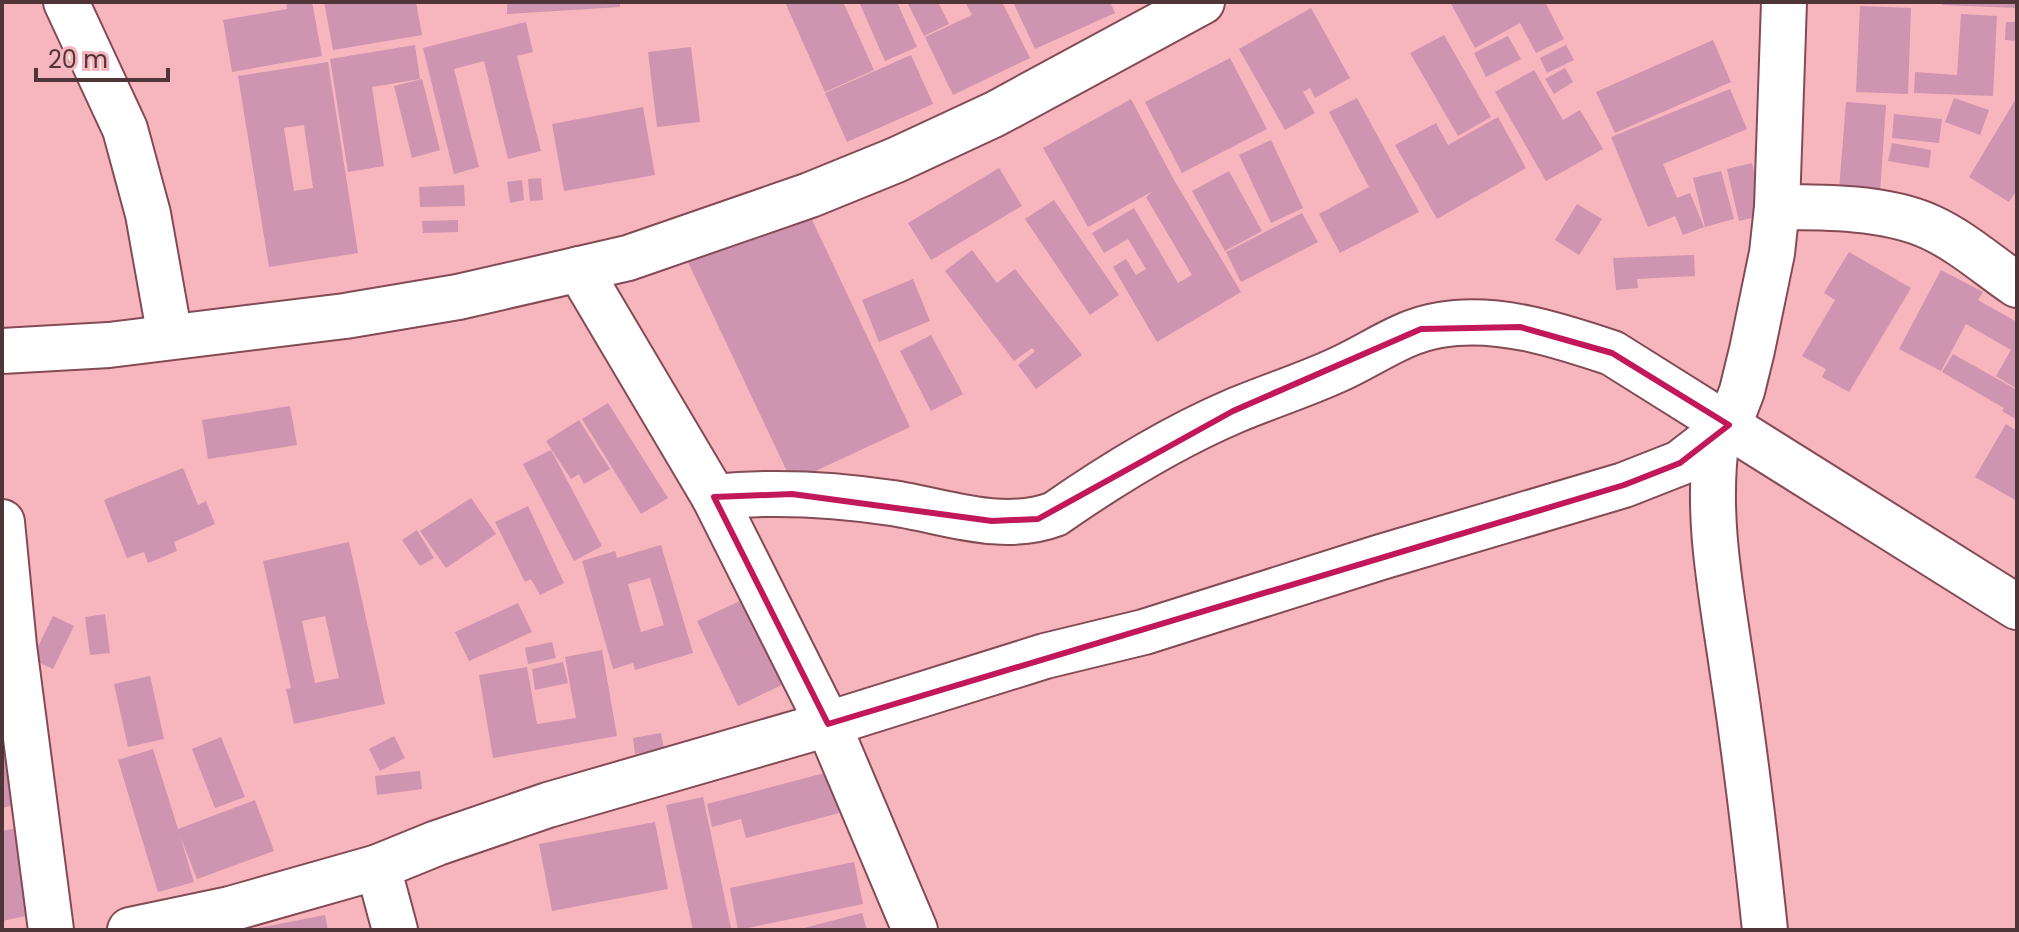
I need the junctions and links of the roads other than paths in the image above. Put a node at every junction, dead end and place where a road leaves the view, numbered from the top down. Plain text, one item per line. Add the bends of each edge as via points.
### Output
1 (66, 2) edge
2 (1202, 2) edge
3 (1784, 2) edge
4 (1777, 207) junction
5 (579, 269) junction
6 (2017, 285) edge
7 (170, 337) junction
8 (2, 351) edge
9 (1723, 431) junction
10 (714, 497) junction
11 (2, 522) edge
12 (2017, 607) edge
13 (828, 724) junction
14 (378, 867) junction
15 (51, 930) edge
16 (130, 930) edge
17 (395, 930) edge
18 (915, 930) edge
19 (1765, 930) edge

1 - 7 street via 125,129 148,214
2 - 5 street via 995,114 896,160 628,258
3 - 4 street
4 - 6 street via 1916,221
4 - 9 street via 1752,350 1742,391
5 - 7 street via 458,297
5 - 10 street
7 - 8 street
9 - 10 street via 1612,353 1520,327 1451,324 1421,329 1334,372 1233,411 1038,519 992,521 891,503 792,494
9 - 12 street
9 - 13 street via 1680,463 1624,485
9 - 19 street via 1713,482 1716,548
10 - 13 street
11 - 15 street
13 - 14 street via 548,805
13 - 18 street
14 - 16 street via 230,909
14 - 17 street

